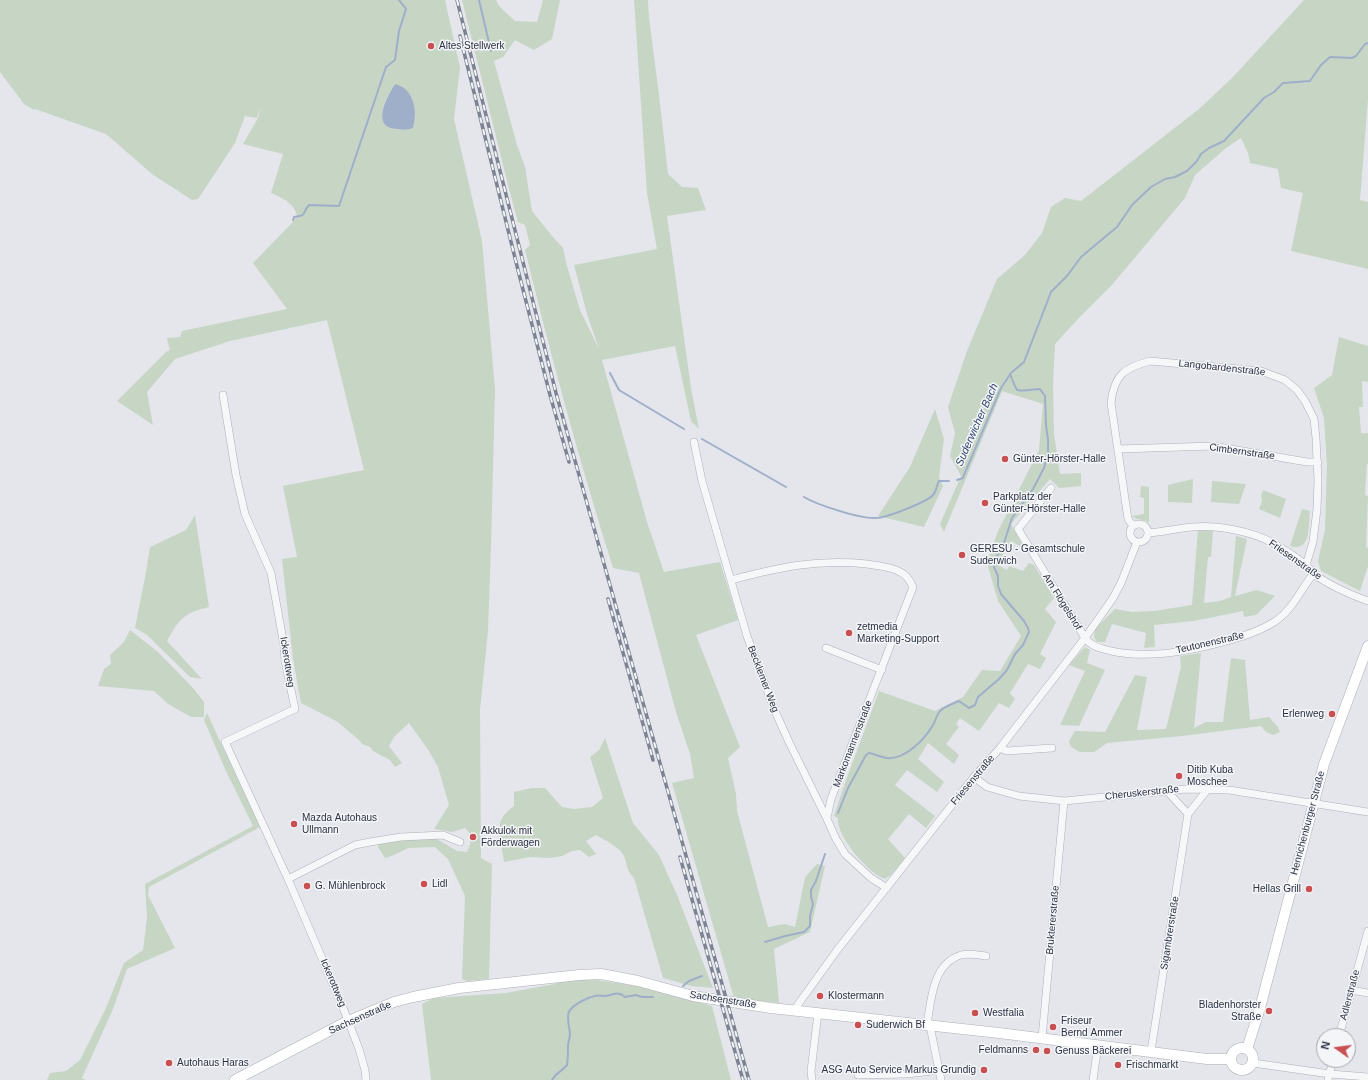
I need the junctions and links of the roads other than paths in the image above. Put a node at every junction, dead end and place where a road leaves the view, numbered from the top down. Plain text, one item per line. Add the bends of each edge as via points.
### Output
1 (223, 395) dead end
2 (694, 442) dead end
3 (1118, 449) junction
4 (1318, 462) junction
5 (1051, 488) dead end
6 (1133, 526) junction
7 (1148, 532) junction
8 (1137, 542) junction
9 (1306, 565) junction
10 (1314, 573) junction
11 (731, 580) junction
12 (1368, 601) edge
13 (1085, 638) junction
14 (1368, 646) edge
15 (826, 648) dead end
16 (882, 670) junction
17 (1000, 748) junction
18 (1052, 748) dead end
19 (974, 777) junction
20 (1208, 789) junction
21 (1167, 791) junction
22 (1064, 801) junction
23 (1313, 804) junction
24 (1368, 812) edge
25 (1188, 814) junction
26 (827, 819) junction
27 (460, 842) dead end
28 (288, 879) junction
29 (887, 888) junction
30 (1368, 931) edge
31 (986, 956) dead end
32 (1352, 990) junction
33 (1368, 993) edge
34 (794, 1010) junction
35 (818, 1013) junction
36 (348, 1021) junction
37 (929, 1026) junction
38 (1341, 1028) edge
39 (1042, 1038) junction
40 (1098, 1045) junction
41 (1246, 1049) junction
42 (1152, 1051) junction
43 (1231, 1059) junction
44 (1253, 1063) junction
45 (939, 1070) junction
46 (858, 1075) dead end
47 (1240, 1075) edge
48 (1329, 1077) edge
49 (1368, 1077) edge
50 (235, 1080) edge
51 (366, 1080) edge
52 (812, 1080) edge
53 (941, 1080) edge
54 (1093, 1080) edge

1 - 28 street, Ickerottweg via 245,514 271,573 295,709 225,742
2 - 11 street, Becklemer Weg via 702,481
3 - 4 street, Cimbernstraße via 1213,446
3 - 4 street, Langobardenstraße via 1110,403 1116,382 1120,374 1133,365 1157,361 1261,371 1285,380 1305,400 1314,419
3 - 6 street, Langobardenstraße via 1128,519
4 - 9 street, Langobardenstraße via 1315,528
5 - 13 street, Am Flögelshof via 1018,529
6 - 7 street via 1144,526
6 - 8 street via 1130,531 1131,537
7 - 8 street via 1145,540
7 - 9 street, Friesenstraße via 1202,526 1234,530 1272,542
8 - 13 street, Friesenstraße via 1113,598
9 - 10 street, Friesenstraße
10 - 12 street, Friesenstraße via 1347,594
10 - 13 street, Teutonenstraße via 1290,609 1260,630 1236,639 1186,651 1125,654 1096,647
11 - 16 street, Markomannenstraße via 771,569 835,562 874,565 905,575 913,588
11 - 26 street, Becklemer Weg via 767,692
13 - 17 street, Friesenstraße
14 - 23 street, Henrichenburger Straße via 1324,764
15 - 16 street
16 - 26 street, Markomannenstraße via 831,798
17 - 18 street via 1008,751
17 - 19 street, Friesenstraße
19 - 22 street, Cheruskerstraße via 987,787 1019,796
19 - 29 street, Friesenstraße
20 - 21 street, Cheruskerstraße
20 - 23 street, Cheruskerstraße
20 - 25 street
21 - 22 street, Cheruskerstraße
21 - 25 street
22 - 39 street, Bruktererstraße
23 - 24 street, Cheruskerstraße
23 - 41 street, Henrichenburger Straße via 1260,1008
25 - 42 street, Sigambrerstraße
26 - 29 street, Becklemer Weg via 845,854 871,878
27 - 28 street via 443,835 401,837 355,845
28 - 36 street, Ickerottweg
29 - 34 street, Friesenstraße
30 - 32 street, Adlerstraße
31 - 37 street via 960,956 952,959 943,968 933,992
32 - 33 street
32 - 38 street, Adlerstraße
34 - 35 street, Sachsenstraße
34 - 36 street, Sachsenstraße via 693,996 601,974 459,988 382,1006
35 - 37 street, Sachsenstraße
35 - 52 street
36 - 50 street, Sachsenstraße
36 - 51 street, Ickerottweg via 359,1049
37 - 39 street, Sachsenstraße
37 - 45 street
39 - 40 street, Sachsenstraße
40 - 42 street, Sachsenstraße
40 - 54 street
41 - 43 street via 1238,1049
41 - 44 street via 1252,1055
42 - 43 street, Sachsenstraße via 1207,1059
43 - 47 street
44 - 47 street
44 - 48 street
45 - 46 street via 907,1074
45 - 53 street
48 - 49 street

